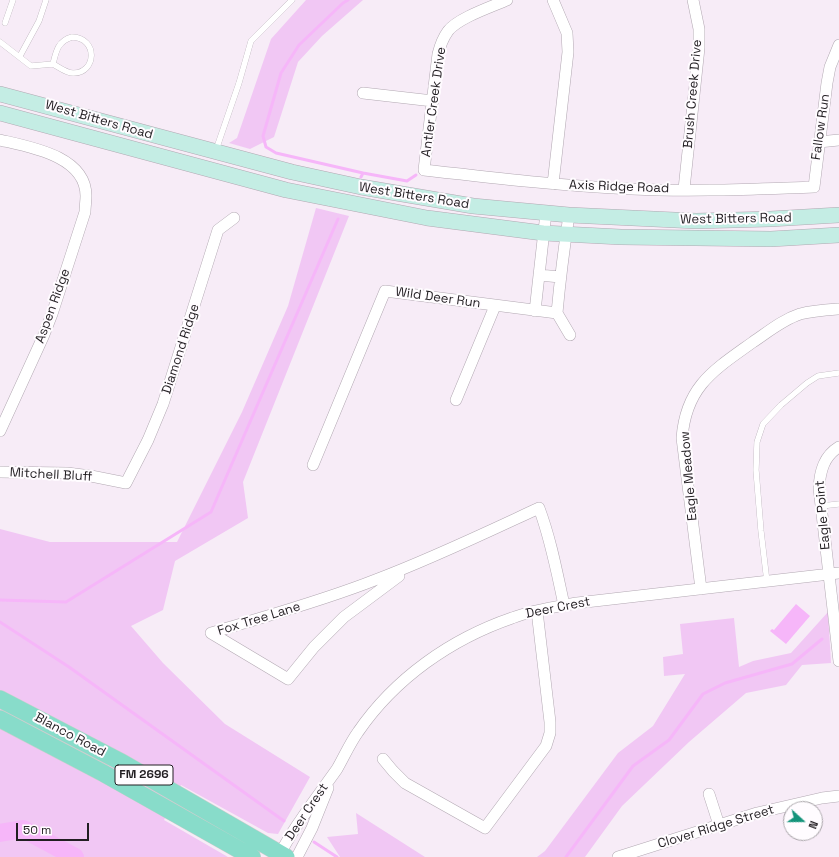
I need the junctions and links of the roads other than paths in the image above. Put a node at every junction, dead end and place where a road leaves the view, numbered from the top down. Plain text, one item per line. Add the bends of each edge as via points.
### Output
1 (13, 0) edge
2 (46, 0) edge
3 (292, 0) edge
4 (507, 0) edge
5 (553, 0) edge
6 (693, 0) edge
7 (5, 23) dead end
8 (0, 42) edge
9 (839, 45) edge
10 (20, 56) junction
11 (53, 64) junction
12 (363, 92) dead end
13 (0, 94) edge
14 (432, 101) junction
15 (0, 113) edge
16 (0, 140) edge
17 (839, 140) edge
18 (819, 142) junction
19 (215, 152) junction
20 (424, 170) joint
21 (292, 172) junction
22 (553, 184) junction
23 (814, 187) joint
24 (684, 189) junction
25 (286, 190) junction
26 (546, 213) junction
27 (839, 215) edge
28 (569, 216) junction
29 (234, 218) dead end
30 (543, 233) junction
31 (566, 234) junction
32 (839, 234) edge
33 (539, 275) junction
34 (560, 277) junction
35 (495, 306) junction
36 (839, 309) edge
37 (535, 311) junction
38 (557, 313) junction
39 (570, 335) dead end
40 (839, 373) edge
41 (456, 400) dead end
42 (0, 431) edge
43 (839, 447) edge
44 (313, 465) dead end
45 (0, 472) edge
46 (126, 483) joint
47 (839, 504) edge
48 (821, 506) junction
49 (418, 563) junction
50 (834, 574) edge
51 (766, 582) junction
52 (701, 589) junction
53 (564, 605) junction
54 (537, 611) junction
55 (839, 661) edge
56 (0, 699) edge
57 (0, 720) edge
58 (383, 759) dead end
59 (337, 768) junction
60 (709, 794) dead end
61 (839, 796) edge
62 (719, 825) junction
63 (281, 856) edge
64 (252, 857) edge
65 (297, 857) edge
66 (618, 857) edge

1 - 7 lane
2 - 10 lane via 39,20
3 - 19 lane via 251,41
4 - 14 street, Antler Creek Drive via 464,19 449,29 438,54
5 - 22 street via 567,33 568,52
6 - 24 street, Brush Creek Drive via 699,29 699,48
8 - 10 lane
9 - 18 street, Fallow Run via 830,67
10 - 11 lane via 32,66
11 - 11 lane via 66,72 78,73 84,70 91,60 90,48 78,37 66,38 58,46
12 - 14 street
13 - 19 main road, West Bitters Road
14 - 20 street, Antler Creek Drive
15 - 25 main road, West Bitters Road
16 - 42 street, Aspen Ridge via 34,149 70,163 82,177 86,195 85,212 44,337
17 - 18 street
18 - 23 street, Fallow Run
19 - 21 main road, West Bitters Road
20 - 22 street, Axis Ridge Road
21 - 25 main road
21 - 26 main road, West Bitters Road via 361,188 473,206
22 - 24 street, Axis Ridge Road
23 - 24 street, Axis Ridge Road
25 - 30 main road, West Bitters Road via 427,218
26 - 28 main road, West Bitters Road
26 - 30 street
27 - 28 main road, West Bitters Road via 696,221
28 - 31 street
29 - 46 street, Diamond Ridge via 218,230 163,404
30 - 31 main road, West Bitters Road
30 - 33 street
31 - 32 main road, West Bitters Road via 770,239
31 - 34 street
33 - 34 street
33 - 37 street
34 - 38 street
35 - 37 street, Wild Deer Run
35 - 41 street
35 - 44 street, Wild Deer Run via 385,291
36 - 52 street, Eagle Meadow via 800,314 783,321 720,366 700,385 690,402 682,438
37 - 38 street, Wild Deer Run
38 - 39 street
40 - 51 lane via 818,376 807,383 763,424 757,442 756,470
43 - 48 street, Eagle Point via 824,461 820,474
45 - 46 street, Mitchell Bluff via 73,474
47 - 48 lane
48 - 50 street, Eagle Point
49 - 49 street, Fox Tree Lane via 328,598 211,633 288,679 314,647 344,617
49 - 53 street, Fox Tree Lane via 539,508 551,545
50 - 51 street, Deer Crest
50 - 55 street, Eagle Point
51 - 52 street, Deer Crest
52 - 53 street, Deer Crest
53 - 54 street, Deer Crest
54 - 58 street via 550,733 546,746 485,828 405,783
54 - 59 street, Deer Crest via 482,629 426,662 378,706 358,732
56 - 63 main road, Blanco Road / FM 2696 via 123,763
57 - 64 main road, Blanco Road / FM 2696 via 103,773
59 - 63 street, Deer Crest via 299,821
59 - 65 street, Deer Crest
60 - 62 street
61 - 62 street, Clover Ridge Street via 780,807
62 - 66 street, Clover Ridge Street

